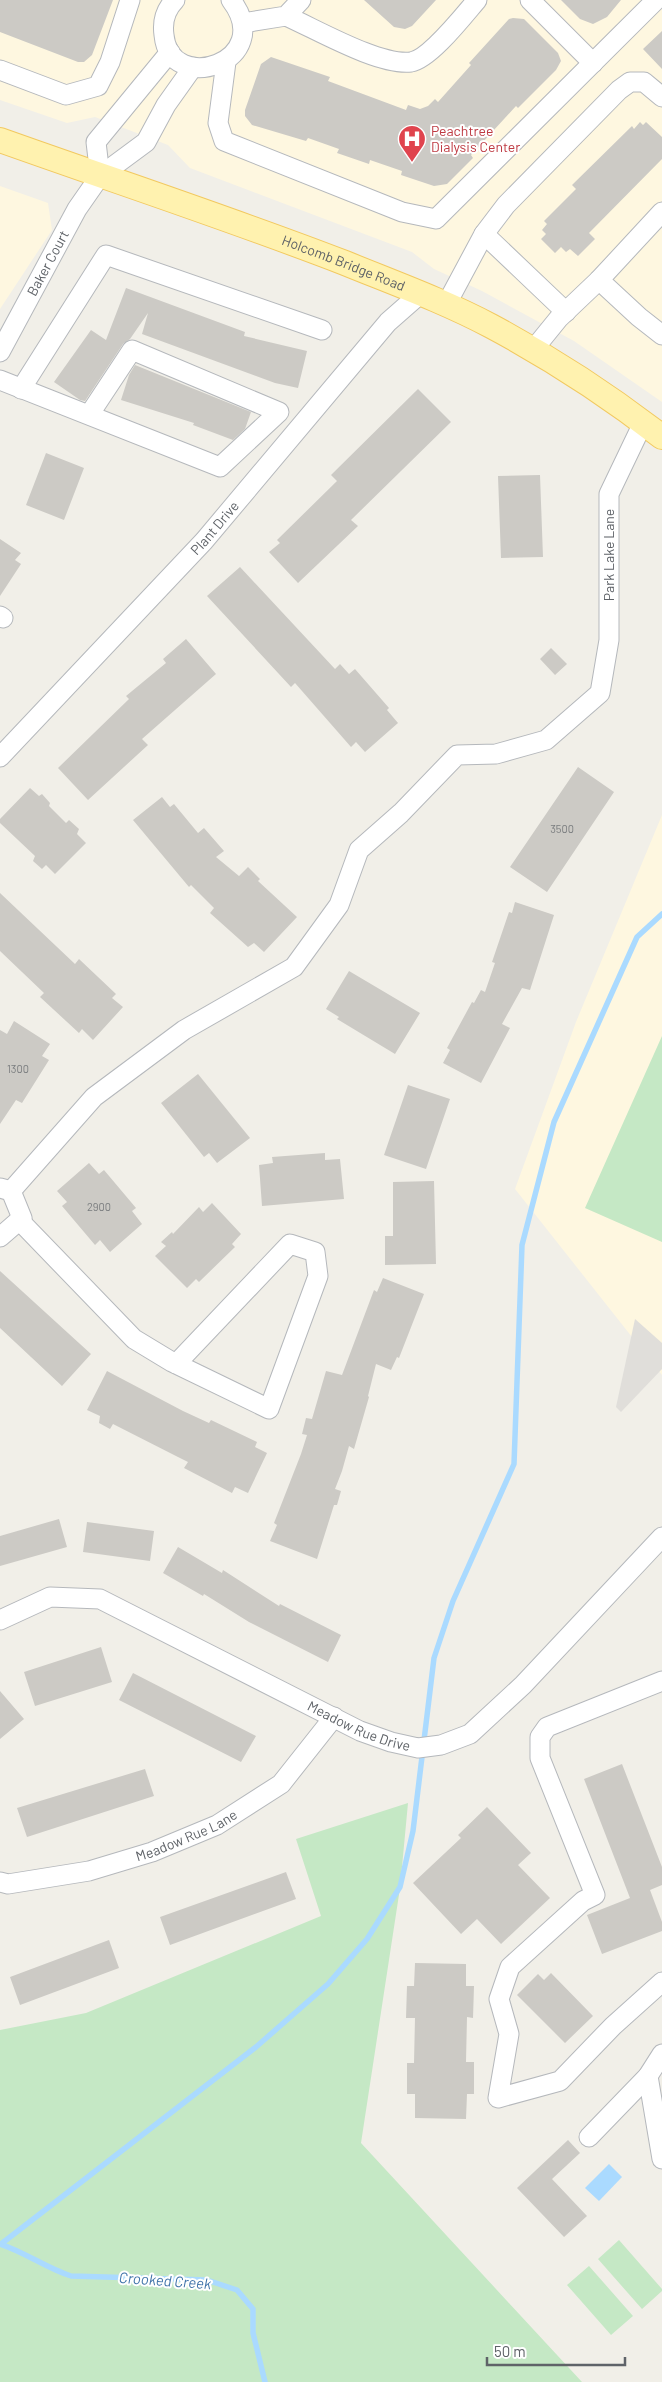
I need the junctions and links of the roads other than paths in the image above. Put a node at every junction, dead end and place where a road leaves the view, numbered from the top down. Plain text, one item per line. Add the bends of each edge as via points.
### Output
1 (130, 0) edge
2 (175, 0) edge
3 (231, 0) edge
4 (301, 0) edge
5 (477, 0) edge
6 (530, 0) edge
7 (656, 0) edge
8 (286, 16) junction
9 (243, 23) junction
10 (170, 52) junction
11 (226, 62) junction
12 (593, 63) junction
13 (193, 67) junction
14 (0, 70) edge
15 (662, 97) edge
16 (0, 140) edge
17 (100, 176) junction
18 (662, 212) edge
19 (484, 234) junction
20 (599, 280) junction
21 (421, 293) junction
22 (446, 305) junction
23 (566, 312) junction
24 (322, 330) dead end
25 (662, 335) edge
26 (533, 350) junction
27 (0, 352) edge
28 (0, 380) edge
29 (21, 389) junction
30 (89, 415) junction
31 (643, 422) junction
32 (662, 437) edge
33 (0, 756) edge
34 (5, 1189) edge
35 (19, 1220) junction
36 (0, 1237) edge
37 (176, 1364) junction
38 (662, 1537) edge
39 (0, 1620) edge
40 (662, 1681) edge
41 (334, 1717) junction
42 (0, 1882) edge
43 (662, 1982) edge
44 (662, 2054) edge
45 (648, 2076) junction
46 (589, 2137) dead end
47 (662, 2159) edge

1 - 14 street via 110,62 98,86 66,95
2 - 10 street via 166,13 163,26 164,40
3 - 9 street
4 - 8 street
5 - 8 street via 438,44 412,62 379,58
6 - 12 street
7 - 12 street
8 - 9 street
9 - 11 street via 240,44
10 - 13 street
10 - 17 street via 96,142
11 - 12 street via 218,123 224,141 402,212 436,219
11 - 13 street via 215,67
13 - 17 street, Baker Court via 166,105 146,142
15 - 19 street via 644,82 630,82 619,90 506,205
16 - 17 main road, Holcomb Bridge Road
17 - 21 main road, Holcomb Bridge Road via 280,238
17 - 27 street, Baker Court via 78,209
18 - 20 street
19 - 22 street
19 - 23 street
20 - 23 street
20 - 25 street
21 - 22 main road, Holcomb Bridge Road
21 - 33 street, Plant Drive via 388,322 204,541
22 - 26 main road, Holcomb Bridge Road
23 - 26 street
24 - 29 street via 106,255
26 - 31 main road, Holcomb Bridge Road
28 - 29 street
29 - 30 street
30 - 30 street via 220,467 279,412 132,350
31 - 32 main road, Holcomb Bridge Road
31 - 34 street, Park Lake Lane via 610,494 609,640 600,693 546,740 496,754 457,755 401,813 359,850 339,905 294,967 184,1030 94,1097
34 - 35 street via 22,1218
35 - 36 street
35 - 37 street via 134,1339
37 - 37 street via 268,1409 318,1276 315,1252 290,1244
38 - 41 street, Meadow Rue Drive via 523,1685 470,1734 418,1748 360,1731
39 - 41 street, Meadow Rue Drive via 50,1597 100,1599
40 - 43 street via 547,1727 540,1737 540,1758 595,1895 583,1901 510,1967 499,1998 509,2034 498,2098 560,2081 612,2026
41 - 42 street, Meadow Rue Lane via 281,1784 217,1825 152,1852 89,1871 8,1884
44 - 45 street
45 - 46 street
45 - 47 street

